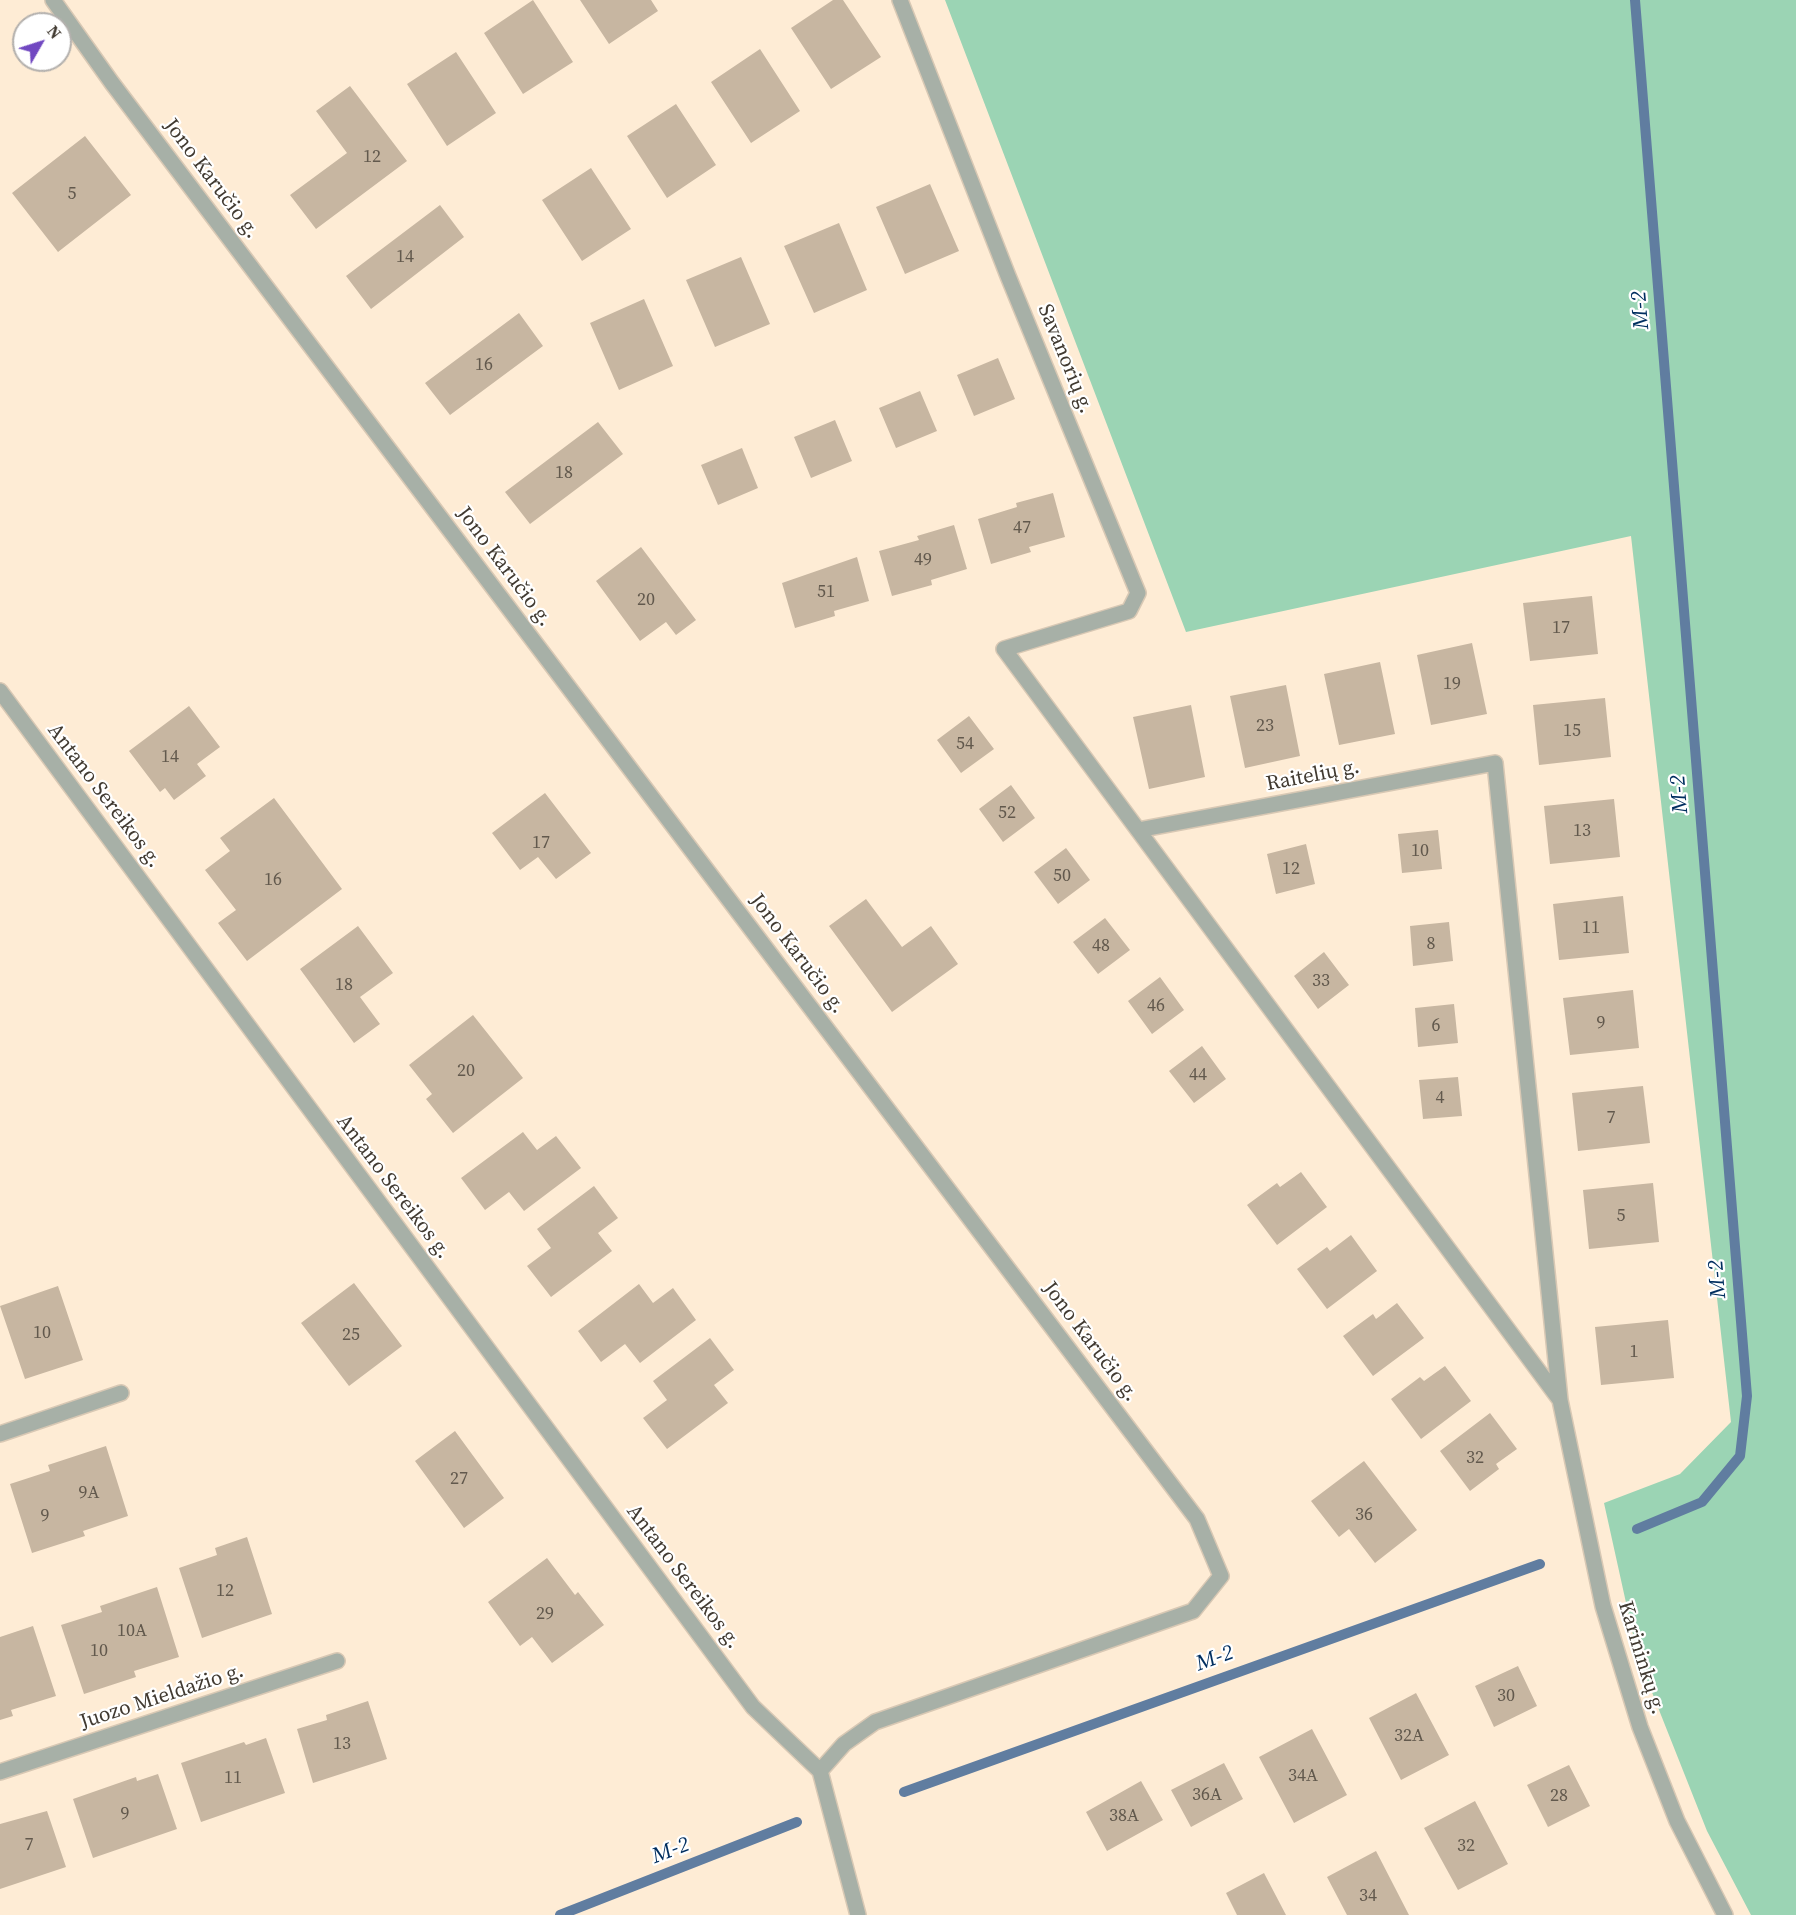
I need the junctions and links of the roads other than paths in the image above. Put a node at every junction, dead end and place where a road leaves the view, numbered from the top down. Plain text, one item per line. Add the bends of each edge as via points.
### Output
1 (53, 0) edge
2 (900, 0) edge
3 (0, 691) edge
4 (1495, 763) joint
5 (1138, 830) junction
6 (121, 1393) dead end
7 (1560, 1400) junction
8 (0, 1434) edge
9 (337, 1661) dead end
10 (820, 1771) junction
11 (0, 1772) edge
12 (858, 1915) edge
13 (1725, 1915) edge

1 - 10 street, Jono Karučio g. via 1197,1519 1221,1576 1193,1611 875,1722 844,1744
2 - 5 street, Savanorių g. via 1138,593 1130,611 1004,649
3 - 10 street, Antano Sereikos g. via 753,1707
4 - 5 street, Raitelių g.
4 - 7 street, Karininkų g.
5 - 7 street
6 - 8 street
7 - 13 street, Karininkų g. via 1603,1606 1640,1727 1677,1821
9 - 11 street, Juozo Mieldažio g.
10 - 12 street

